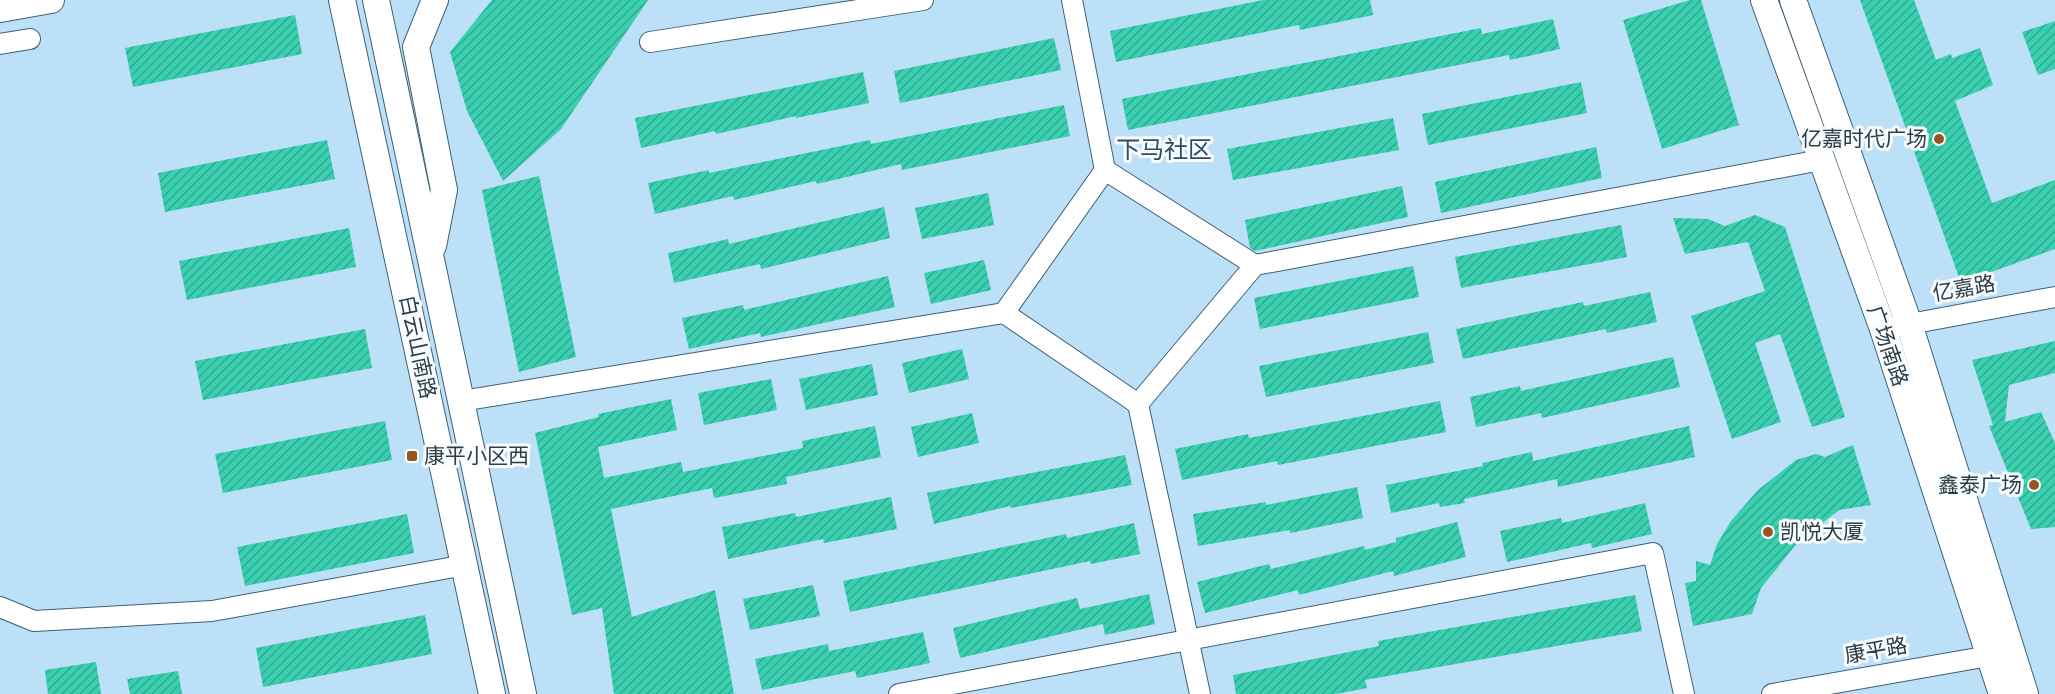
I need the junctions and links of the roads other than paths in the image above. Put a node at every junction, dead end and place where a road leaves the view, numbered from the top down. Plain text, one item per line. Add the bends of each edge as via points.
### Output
1 (51, 0) edge
2 (342, 0) edge
3 (376, 0) edge
4 (435, 0) edge
5 (923, 0) edge
6 (1072, 0) edge
7 (1764, 0) edge
8 (1793, 0) edge
9 (0, 9) edge
10 (30, 39) dead end
11 (650, 42) dead end
12 (0, 44) edge
13 (1821, 160) junction
14 (1105, 170) junction
15 (431, 258) junction
16 (1255, 265) junction
17 (2055, 297) edge
18 (1004, 313) junction
19 (1909, 324) junction
20 (1882, 329) junction
21 (461, 401) junction
22 (1138, 404) junction
23 (465, 565) junction
24 (0, 608) edge
25 (1188, 640) junction
26 (1989, 656) junction
27 (492, 694) edge
28 (523, 694) edge
29 (899, 694) edge
30 (1200, 694) edge
31 (1684, 694) edge
32 (1772, 694) edge
33 (2002, 694) edge
34 (2025, 694) edge

1 - 9 main road
2 - 23 main road, 白云山南路
3 - 15 main road, 白云山南路
4 - 15 main road via 416,47 444,190
5 - 11 street
6 - 14 street
7 - 13 main road, 广场南路
8 - 19 main road, 广场南路
10 - 12 street
13 - 16 street
13 - 20 main road, 广场南路
14 - 16 street
14 - 18 street
15 - 21 main road, 白云山南路
16 - 22 street
17 - 19 street, 亿嘉路
18 - 21 street
18 - 22 street
19 - 20 street, 亿嘉路
19 - 34 main road, 广场南路
20 - 26 main road, 广场南路
21 - 28 main road, 白云山南路
22 - 25 street
23 - 24 street via 212,611 34,621
23 - 27 main road, 白云山南路
25 - 29 street
25 - 30 street
25 - 31 street via 1653,553
26 - 32 street, 康平路
26 - 33 main road, 广场南路

